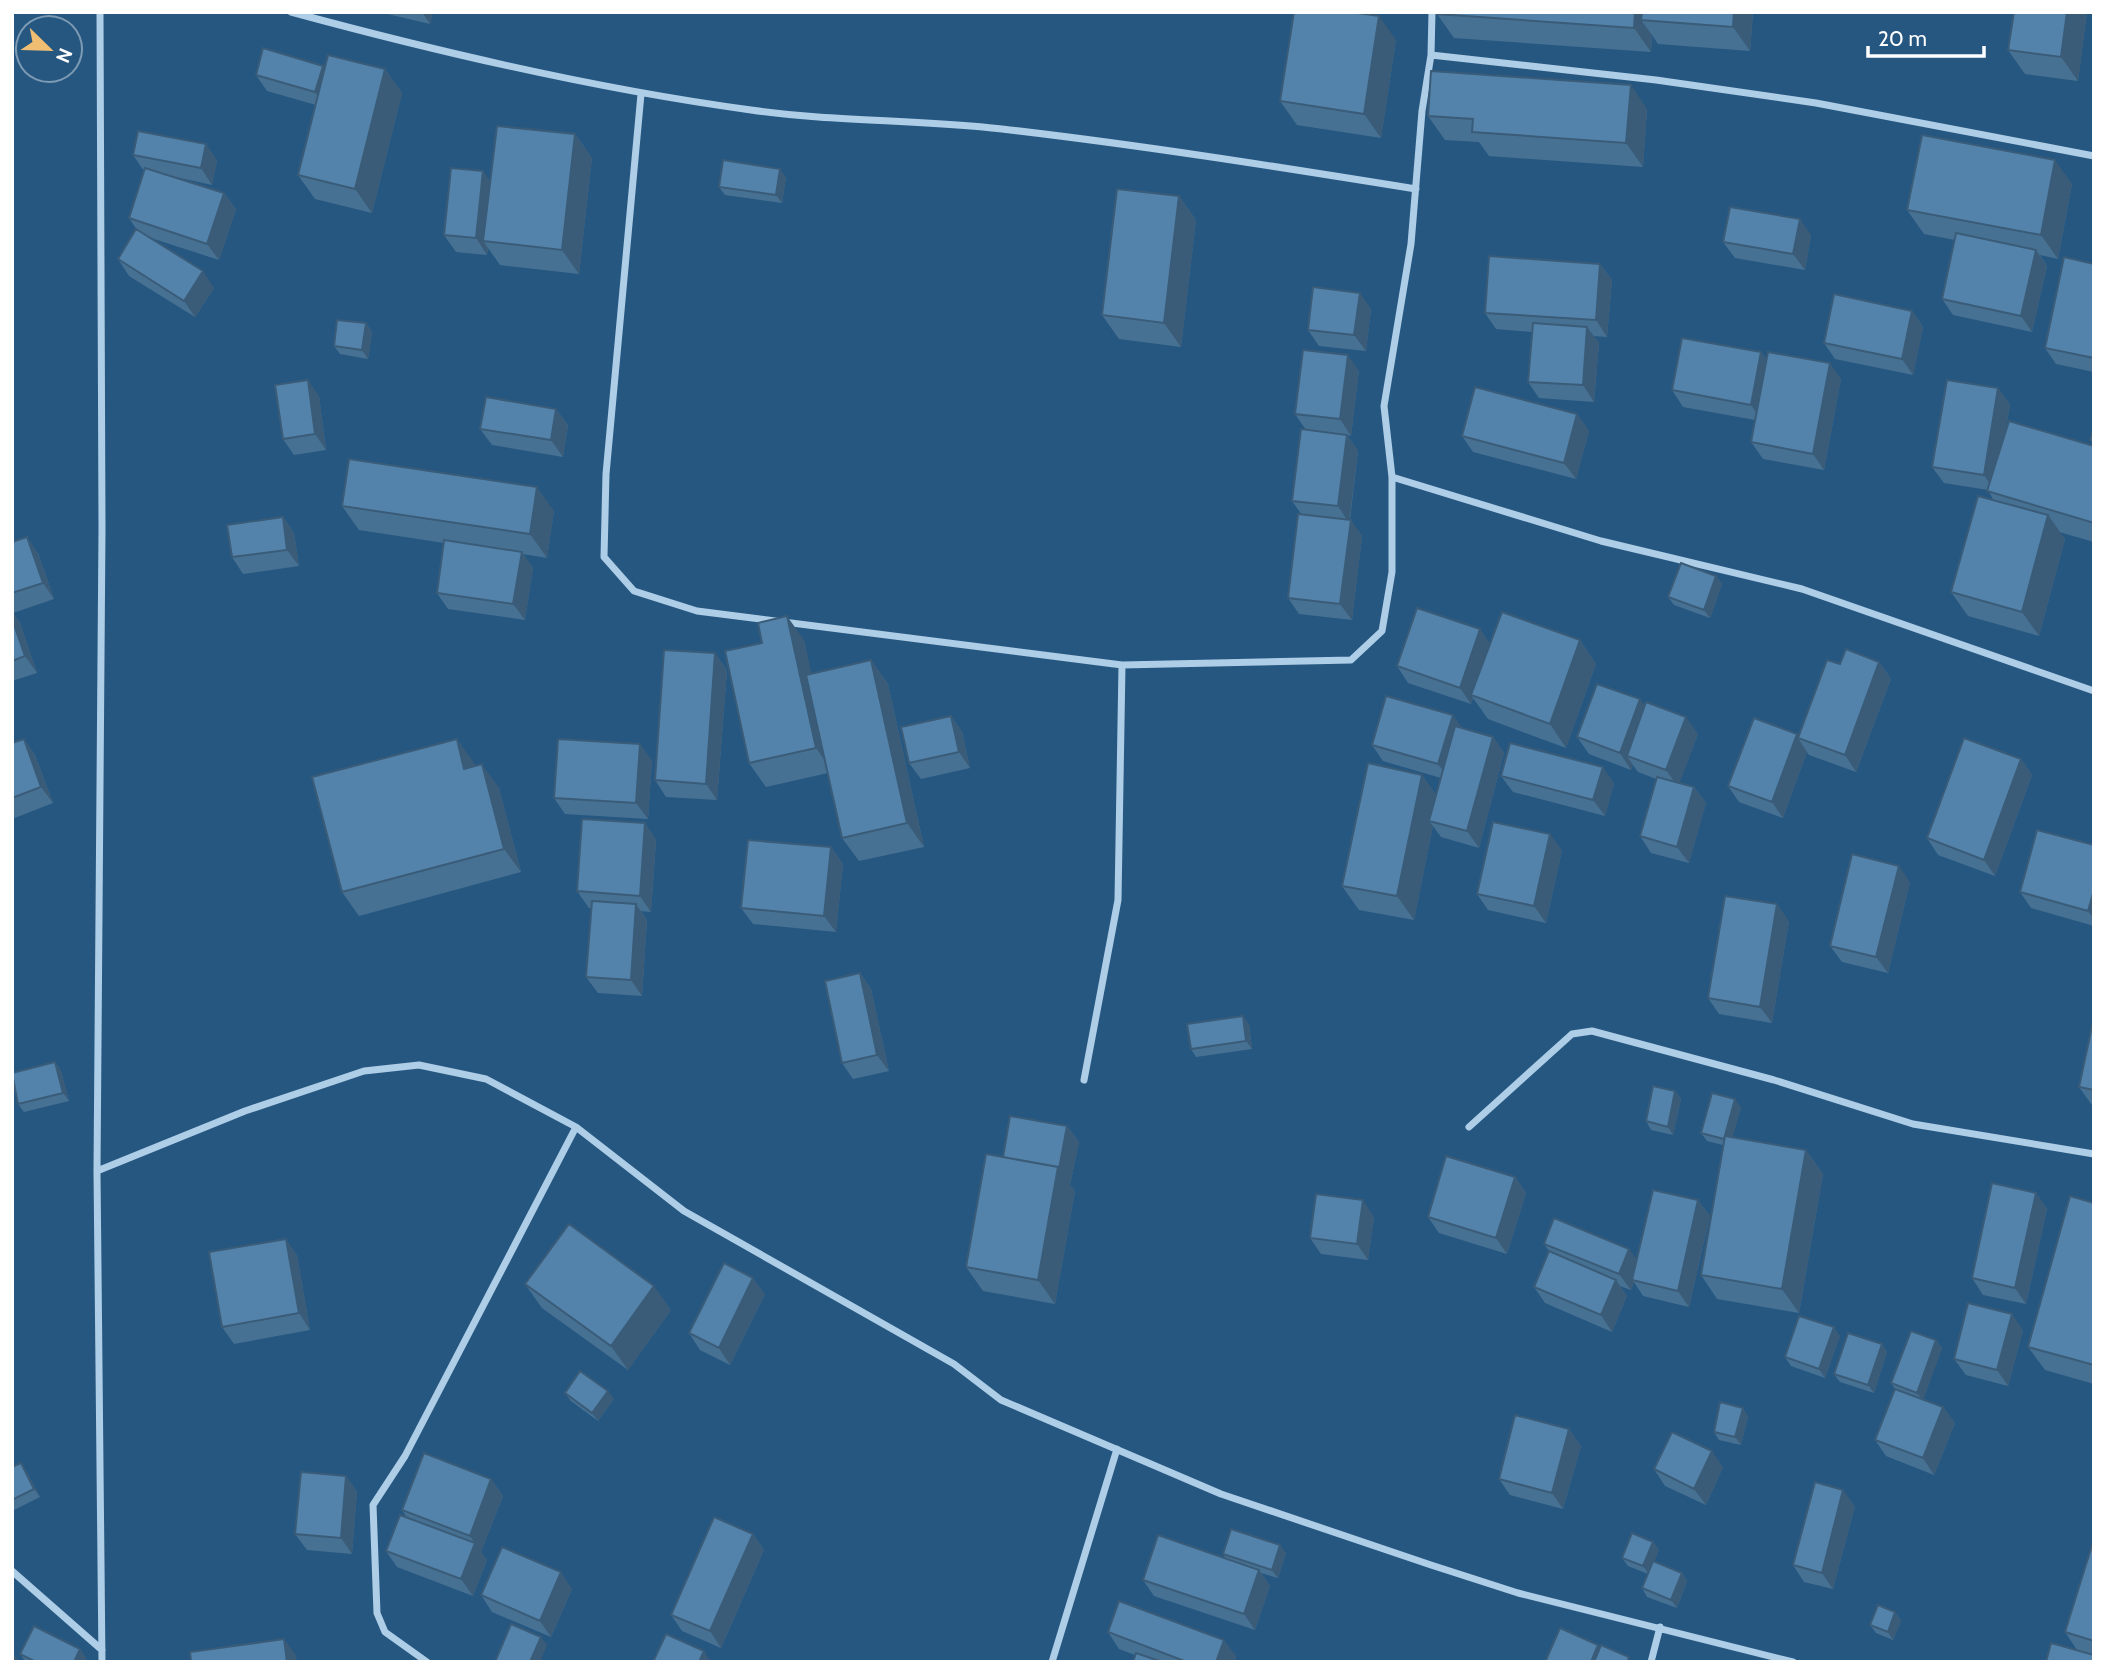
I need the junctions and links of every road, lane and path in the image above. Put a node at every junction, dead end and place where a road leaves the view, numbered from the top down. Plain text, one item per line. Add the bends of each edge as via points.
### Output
1 (100, 12) edge
2 (291, 12) edge
3 (1432, 12) edge
4 (1431, 55) junction
5 (641, 94) junction
6 (2094, 156) edge
7 (1416, 189) junction
8 (1392, 477) junction
9 (1122, 665) junction
10 (2094, 691) edge
11 (1084, 1080) dead end
12 (576, 1127) junction
13 (1469, 1127) dead end
14 (2094, 1154) edge
15 (96, 1171) junction
16 (1117, 1449) junction
17 (12, 1571) edge
18 (1660, 1627) junction
19 (102, 1650) junction
20 (102, 1662) edge
21 (427, 1662) edge
22 (1052, 1662) edge
23 (1651, 1662) edge
24 (1793, 1662) edge

1 - 15 street via 102,543
2 - 5 street
3 - 4 street
4 - 6 street via 1816,103
4 - 7 street
5 - 7 street via 755,111 1000,128
5 - 9 street via 606,474 604,557 634,591 697,611
7 - 8 street via 1402,309 1384,406
8 - 9 street via 1392,572 1382,631 1351,660
8 - 10 street via 1601,541 1802,589
9 - 11 street via 1118,900
12 - 15 street via 486,1079 419,1065 364,1071 245,1111
12 - 16 street via 684,1211 954,1364 1001,1400
12 - 21 street via 405,1456 373,1505 377,1613 385,1632
13 - 14 street via 1572,1034 1592,1031 1774,1080 1913,1124
15 - 19 street
16 - 18 street via 1221,1494 1431,1565
16 - 22 street
17 - 19 street
18 - 23 street
18 - 24 street
19 - 20 street

